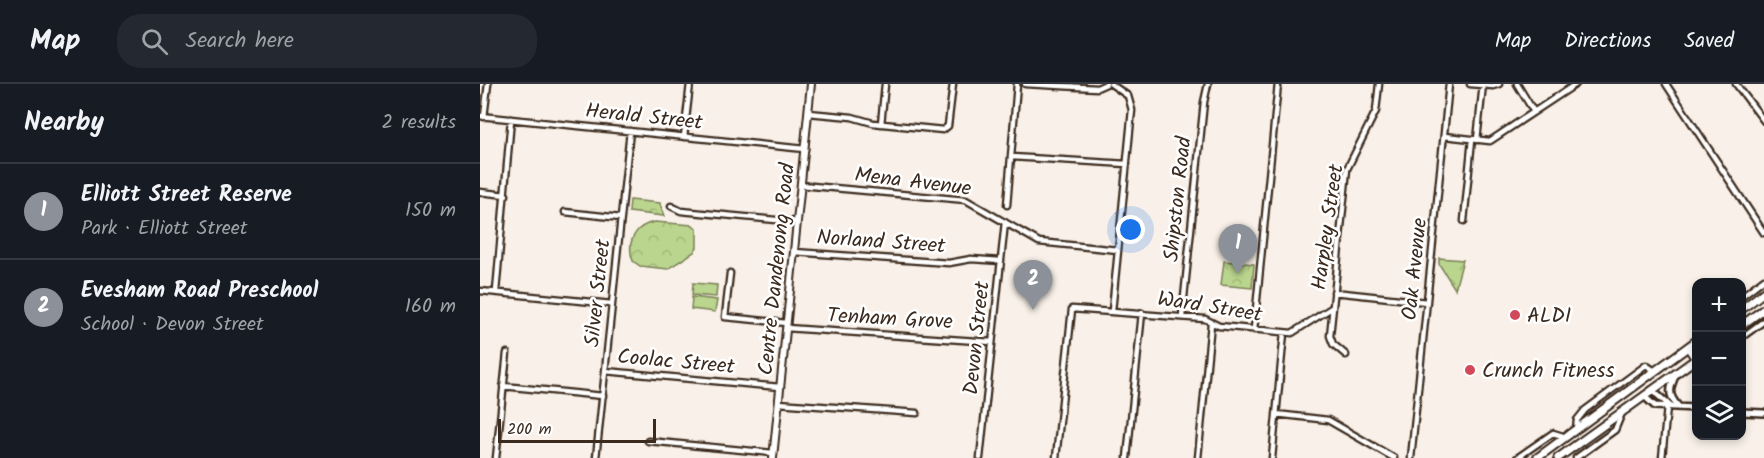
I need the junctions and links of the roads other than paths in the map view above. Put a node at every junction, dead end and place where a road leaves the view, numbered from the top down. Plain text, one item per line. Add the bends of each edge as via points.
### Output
1 (488, 84) edge
2 (690, 84) edge
3 (812, 84) edge
4 (885, 84) edge
5 (953, 84) edge
6 (1017, 84) edge
7 (1025, 84) edge
8 (1106, 84) edge
9 (1111, 84) edge
10 (1208, 84) edge
11 (1278, 84) edge
12 (1379, 84) edge
13 (1449, 84) edge
14 (1470, 84) edge
15 (1499, 84) edge
16 (1517, 84) edge
17 (1576, 84) edge
18 (1666, 84) edge
19 (1736, 84) edge
20 (1483, 85) edge
21 (1568, 86) edge
22 (1534, 112) junction
23 (808, 113) junction
24 (482, 116) edge
25 (511, 119) junction
26 (1764, 121) edge
27 (881, 124) junction
28 (630, 131) junction
29 (1444, 136) junction
30 (684, 137) junction
31 (1475, 139) junction
32 (805, 149) junction
33 (1012, 157) junction
34 (1127, 164) junction
35 (801, 185) junction
36 (480, 192) edge
37 (506, 195) junction
38 (1007, 205) dead end
39 (671, 206) dead end
40 (565, 212) dead end
41 (621, 218) junction
42 (1464, 221) dead end
43 (797, 222) junction
44 (1005, 222) junction
45 (1764, 233) edge
46 (1118, 250) junction
47 (794, 252) junction
48 (1001, 261) junction
49 (730, 273) dead end
50 (1764, 279) edge
51 (480, 291) edge
52 (496, 292) junction
53 (1334, 292) junction
54 (1764, 292) edge
55 (1746, 293) edge
56 (1427, 302) junction
57 (612, 304) junction
58 (1746, 306) edge
59 (1333, 308) junction
60 (1764, 309) edge
61 (1112, 311) junction
62 (1142, 313) junction
63 (1182, 317) junction
64 (1764, 321) edge
65 (1212, 323) junction
66 (1746, 323) edge
67 (786, 326) junction
68 (1254, 330) junction
69 (1284, 333) junction
70 (1746, 334) edge
71 (992, 342) junction
72 (1692, 345) edge
73 (507, 353) dead end
74 (1346, 355) dead end
75 (1692, 362) edge
76 (605, 371) junction
77 (1655, 371) junction
78 (1677, 373) junction
79 (1639, 383) junction
80 (503, 386) junction
81 (780, 387) junction
82 (1652, 390) junction
83 (603, 396) junction
84 (1644, 396) junction
85 (778, 403) junction
86 (1668, 406) junction
87 (1680, 407) junction
88 (1692, 408) edge
89 (917, 412) dead end
90 (1622, 412) junction
91 (1746, 412) edge
92 (1276, 414) junction
93 (1763, 414) edge
94 (1576, 430) junction
95 (1566, 437) junction
96 (648, 441) dead end
97 (1550, 449) junction
98 (773, 456) edge
99 (496, 458) edge
100 (505, 458) edge
101 (597, 458) edge
102 (980, 458) edge
103 (1056, 458) edge
104 (1127, 458) edge
105 (1198, 458) edge
106 (1272, 458) edge
107 (1394, 458) edge
108 (1411, 458) edge
109 (1518, 458) edge
110 (1537, 458) edge
111 (1557, 458) edge
112 (1576, 458) edge
113 (1662, 458) edge

1 - 24 street
2 - 30 street
3 - 23 main road, Centre Dandenong Road
4 - 27 street
5 - 27 street via 946,129
6 - 33 street
7 - 8 street via 1098,88
9 - 34 street via 1132,103
10 - 63 street, Shipston Road
11 - 68 street
12 - 53 street, Harpley Street via 1376,111 1347,169
13 - 29 street, Oak Avenue
14 - 20 street
15 - 20 street
16 - 22 street
17 - 21 street
18 - 45 street
19 - 26 street
20 - 31 street
21 - 22 street
22 - 31 street via 1490,141
23 - 27 street
23 - 32 main road, Centre Dandenong Road
24 - 25 street, Herald Street
25 - 28 street, Herald Street
25 - 37 street
28 - 30 street, Herald Street
28 - 41 street, Silver Street
29 - 31 street
29 - 56 street, Oak Avenue
30 - 32 street, Herald Street
31 - 42 street
32 - 35 main road, Centre Dandenong Road
33 - 34 street
33 - 38 street
34 - 46 street
35 - 43 main road, Centre Dandenong Road
35 - 44 street, Mena Avenue via 966,200
36 - 37 street
37 - 52 street
39 - 43 street via 681,211
40 - 41 street
41 - 57 street, Silver Street
43 - 47 main road, Centre Dandenong Road
44 - 46 street, Mena Avenue via 1045,243
44 - 48 street, Devon Street
46 - 61 street
47 - 48 street, Norland Street via 949,263 971,259
47 - 67 main road, Centre Dandenong Road
48 - 71 street, Devon Street
49 - 67 street, Tenham Grove via 725,317
50 - 55 street
51 - 52 street
52 - 57 street
53 - 56 street
53 - 59 street, Harpley Street
54 - 58 highway
56 - 108 street, Oak Avenue
57 - 76 street, Silver Street
59 - 69 street, Ward Street via 1293,333
59 - 74 street, Harpley Street via 1331,339
60 - 66 highway
61 - 62 street, Ward Street
61 - 103 street, Ward Street via 1071,311
62 - 63 street, Ward Street
62 - 104 street
63 - 65 street, Ward Street
64 - 70 street
65 - 68 street, Ward Street
65 - 105 street
67 - 71 street, Tenham Grove
67 - 81 main road, Centre Dandenong Road
68 - 69 street, Ward Street
69 - 92 street
71 - 102 street, Devon Street
72 - 77 highway
73 - 80 street
75 - 78 highway
76 - 81 street, Coolac Street
76 - 83 street, Silver Street
77 - 79 highway
77 - 94 street via 1646,365 1585,410 1577,420
78 - 82 highway
78 - 87 street via 1670,392
79 - 82 highway
79 - 84 highway
79 - 94 highway
80 - 83 street
80 - 99 street
81 - 85 main road, Centre Dandenong Road
82 - 84 highway
82 - 86 street
83 - 101 street, Silver Street
84 - 86 street via 1652,405
84 - 90 highway
85 - 89 street
85 - 98 main road, Centre Dandenong Road
86 - 87 street
86 - 113 street
87 - 88 street
90 - 111 highway
90 - 112 street via 1615,430
91 - 93 street
92 - 106 street
92 - 107 street via 1328,420
94 - 95 highway
95 - 97 highway
95 - 109 street via 1553,433
96 - 98 street
97 - 110 highway
97 - 111 highway
99 - 100 street

